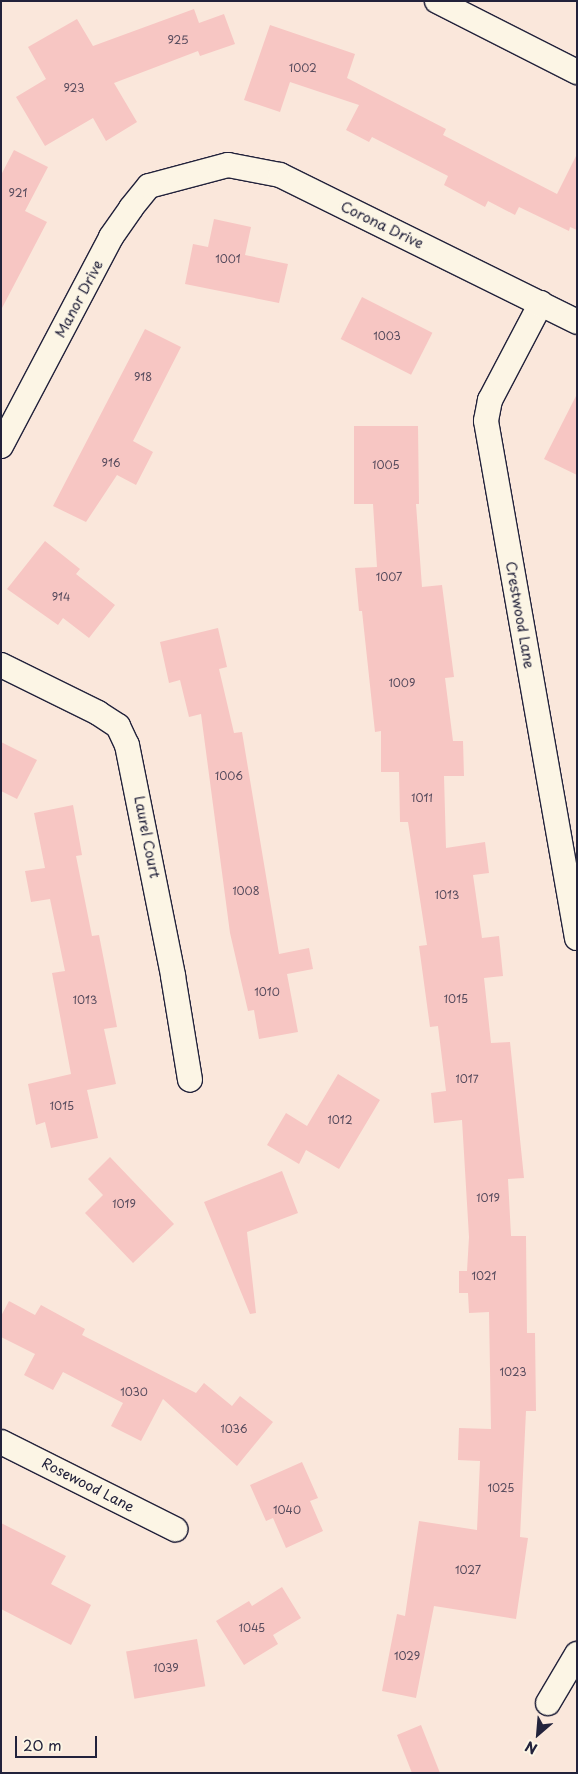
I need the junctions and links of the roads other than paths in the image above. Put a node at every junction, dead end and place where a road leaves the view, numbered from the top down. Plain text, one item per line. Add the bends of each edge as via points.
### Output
1 (437, 1) edge
2 (577, 72) edge
3 (179, 175) joint
4 (541, 303) junction
5 (577, 322) edge
6 (1, 446) edge
7 (1, 665) edge
8 (577, 938) edge
9 (190, 1080) dead end
10 (1, 1442) edge
11 (175, 1529) dead end
12 (577, 1654) edge
13 (548, 1703) dead end

1 - 2 street
3 - 4 street, Corona Drive via 228,165 280,175
3 - 6 street, Manor Drive via 149,186 116,230
4 - 5 street, Corona Drive
4 - 8 street, Crestwood Lane via 490,400 486,421
7 - 9 street, Laurel Court via 98,713 118,726 128,745 174,976
10 - 11 street, Rosewood Lane
12 - 13 street

